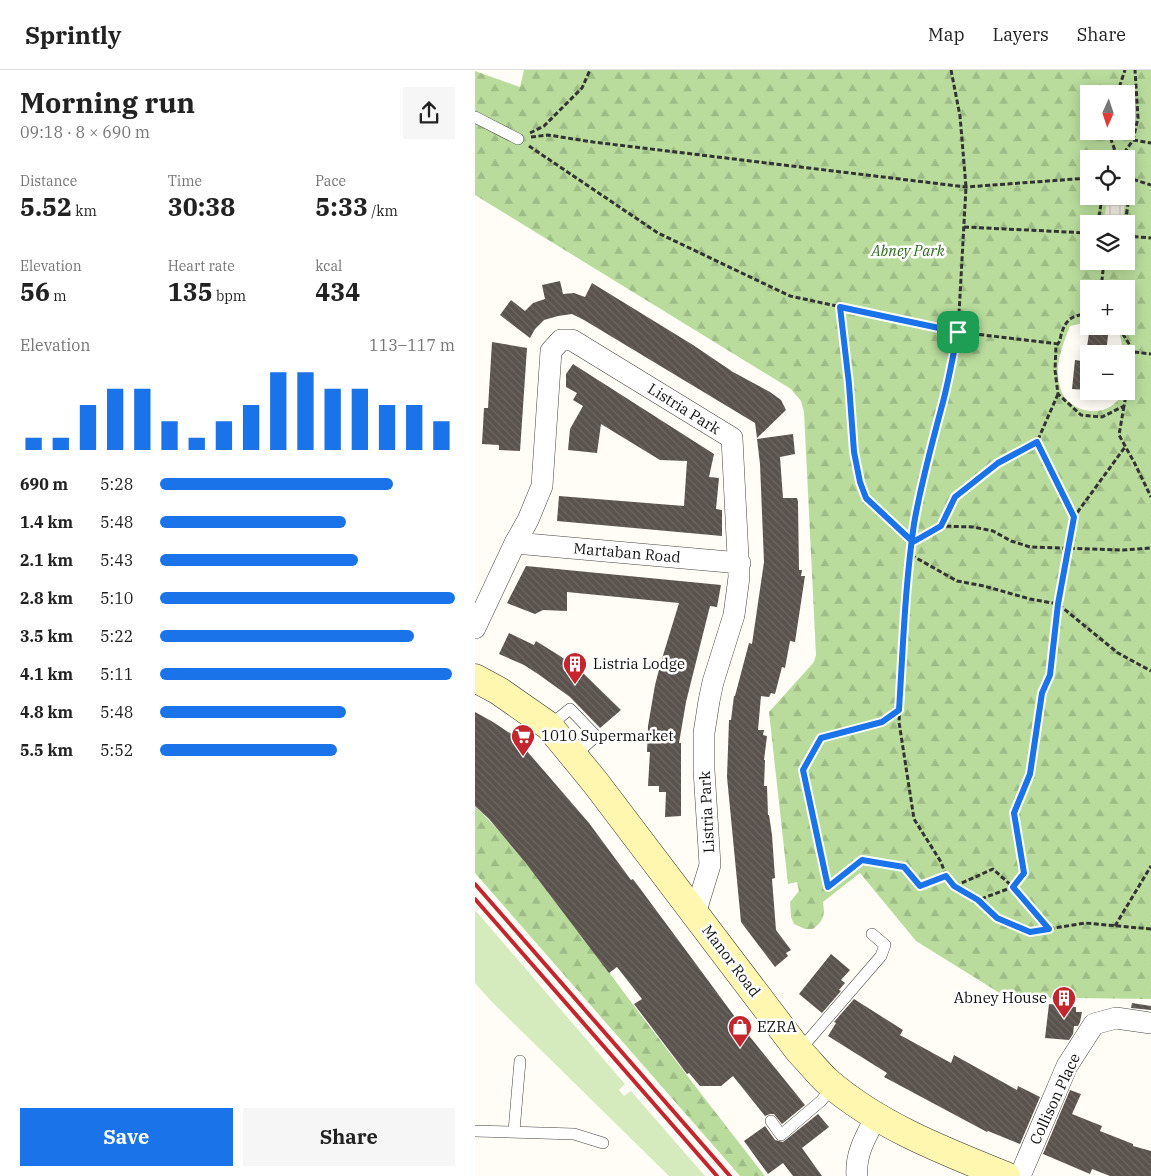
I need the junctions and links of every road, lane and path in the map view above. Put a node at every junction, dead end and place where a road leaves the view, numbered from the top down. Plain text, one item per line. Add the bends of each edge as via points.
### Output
1 (590, 70) edge
2 (951, 70) edge
3 (1125, 70) edge
4 (1135, 70) edge
5 (1120, 85) edge
6 (475, 117) edge
7 (1135, 131) edge
8 (518, 138) junction
9 (1133, 140) joint
10 (1151, 143) edge
11 (1126, 150) edge
12 (1080, 179) edge
13 (1135, 180) edge
14 (1151, 185) edge
15 (966, 187) junction
16 (964, 227) junction
17 (1080, 233) edge
18 (1135, 237) edge
19 (1151, 238) edge
20 (840, 307) junction
21 (1080, 314) edge
22 (958, 332) junction
23 (1059, 344) junction
24 (1135, 352) edge
25 (1151, 354) edge
26 (1058, 394) junction
27 (1125, 400) edge
28 (1124, 406) junction
29 (1037, 442) junction
30 (1125, 447) junction
31 (1151, 497) edge
32 (1074, 517) junction
33 (941, 526) junction
34 (913, 542) junction
35 (515, 543) junction
36 (1151, 548) edge
37 (1067, 549) junction
38 (911, 555) junction
39 (739, 563) junction
40 (1058, 604) junction
41 (475, 628) edge
42 (1151, 670) edge
43 (475, 678) edge
44 (899, 710) junction
45 (1151, 866) edge
46 (946, 876) junction
47 (954, 886) junction
48 (1013, 887) junction
49 (978, 900) junction
50 (695, 914) junction
51 (1115, 926) junction
52 (1049, 929) junction
53 (1151, 929) edge
54 (872, 934) dead end
55 (1151, 1023) edge
56 (799, 1051) junction
57 (520, 1061) dead end
58 (833, 1086) junction
59 (875, 1116) junction
60 (771, 1121) dead end
61 (475, 1131) edge
62 (514, 1131) junction
63 (603, 1143) dead end
64 (857, 1176) edge
65 (1006, 1176) edge
66 (1020, 1176) edge

1 - 8 path via 582,88 544,126
2 - 15 path via 960,116
3 - 5 path
4 - 7 path via 1138,118
6 - 8 lane
8 - 15 path via 548,134
8 - 20 path via 658,233 790,296
9 - 10 path
9 - 11 path
12 - 15 path
13 - 14 path
15 - 16 path
16 - 17 path
16 - 22 path
18 - 19 path
20 - 22 path
20 - 34 path via 854,452 860,482 866,498
21 - 23 path via 1065,323
22 - 23 path
22 - 34 path via 927,460
23 - 26 path via 1055,362
24 - 25 path
26 - 28 path via 1081,415 1102,417
26 - 29 path
27 - 28 path
28 - 30 path via 1119,436
29 - 32 path
29 - 33 path via 998,463 955,497
30 - 31 path
30 - 32 path
32 - 37 path
33 - 34 path
33 - 37 path via 993,530 1030,547
34 - 38 path
35 - 39 street, Martaban Road
35 - 39 street, Listria Park via 542,486 551,351 561,340 572,340 732,438
35 - 41 street, Listria Park
36 - 37 path
37 - 40 path
38 - 40 path via 957,581
38 - 44 path
39 - 50 street, Listria Park via 734,615 713,682 705,725 704,770 710,865
40 - 42 path via 1117,653
40 - 48 path via 1050,675 1042,693 1030,774 1014,813 1024,873
43 - 50 main road, Manor Road via 549,726
44 - 46 path via 914,819
44 - 46 path via 882,722 821,738 803,770 828,887 862,860 904,867 920,886
45 - 51 path
46 - 47 path
47 - 48 path via 993,869
47 - 49 path
48 - 49 path
48 - 52 path
49 - 52 path via 997,918 1030,932
50 - 56 main road, Manor Road
51 - 52 path via 1085,923
51 - 53 path
54 - 56 lane via 885,945 881,956
55 - 66 street, Collison Place via 1115,1018 1094,1024 1067,1066
56 - 58 main road, Manor Road
57 - 62 lane
58 - 59 main road, Manor Road
58 - 60 lane via 821,1101 781,1135
59 - 64 street via 856,1164
59 - 65 main road, Manor Road via 943,1150
61 - 62 lane
62 - 63 lane via 574,1134

